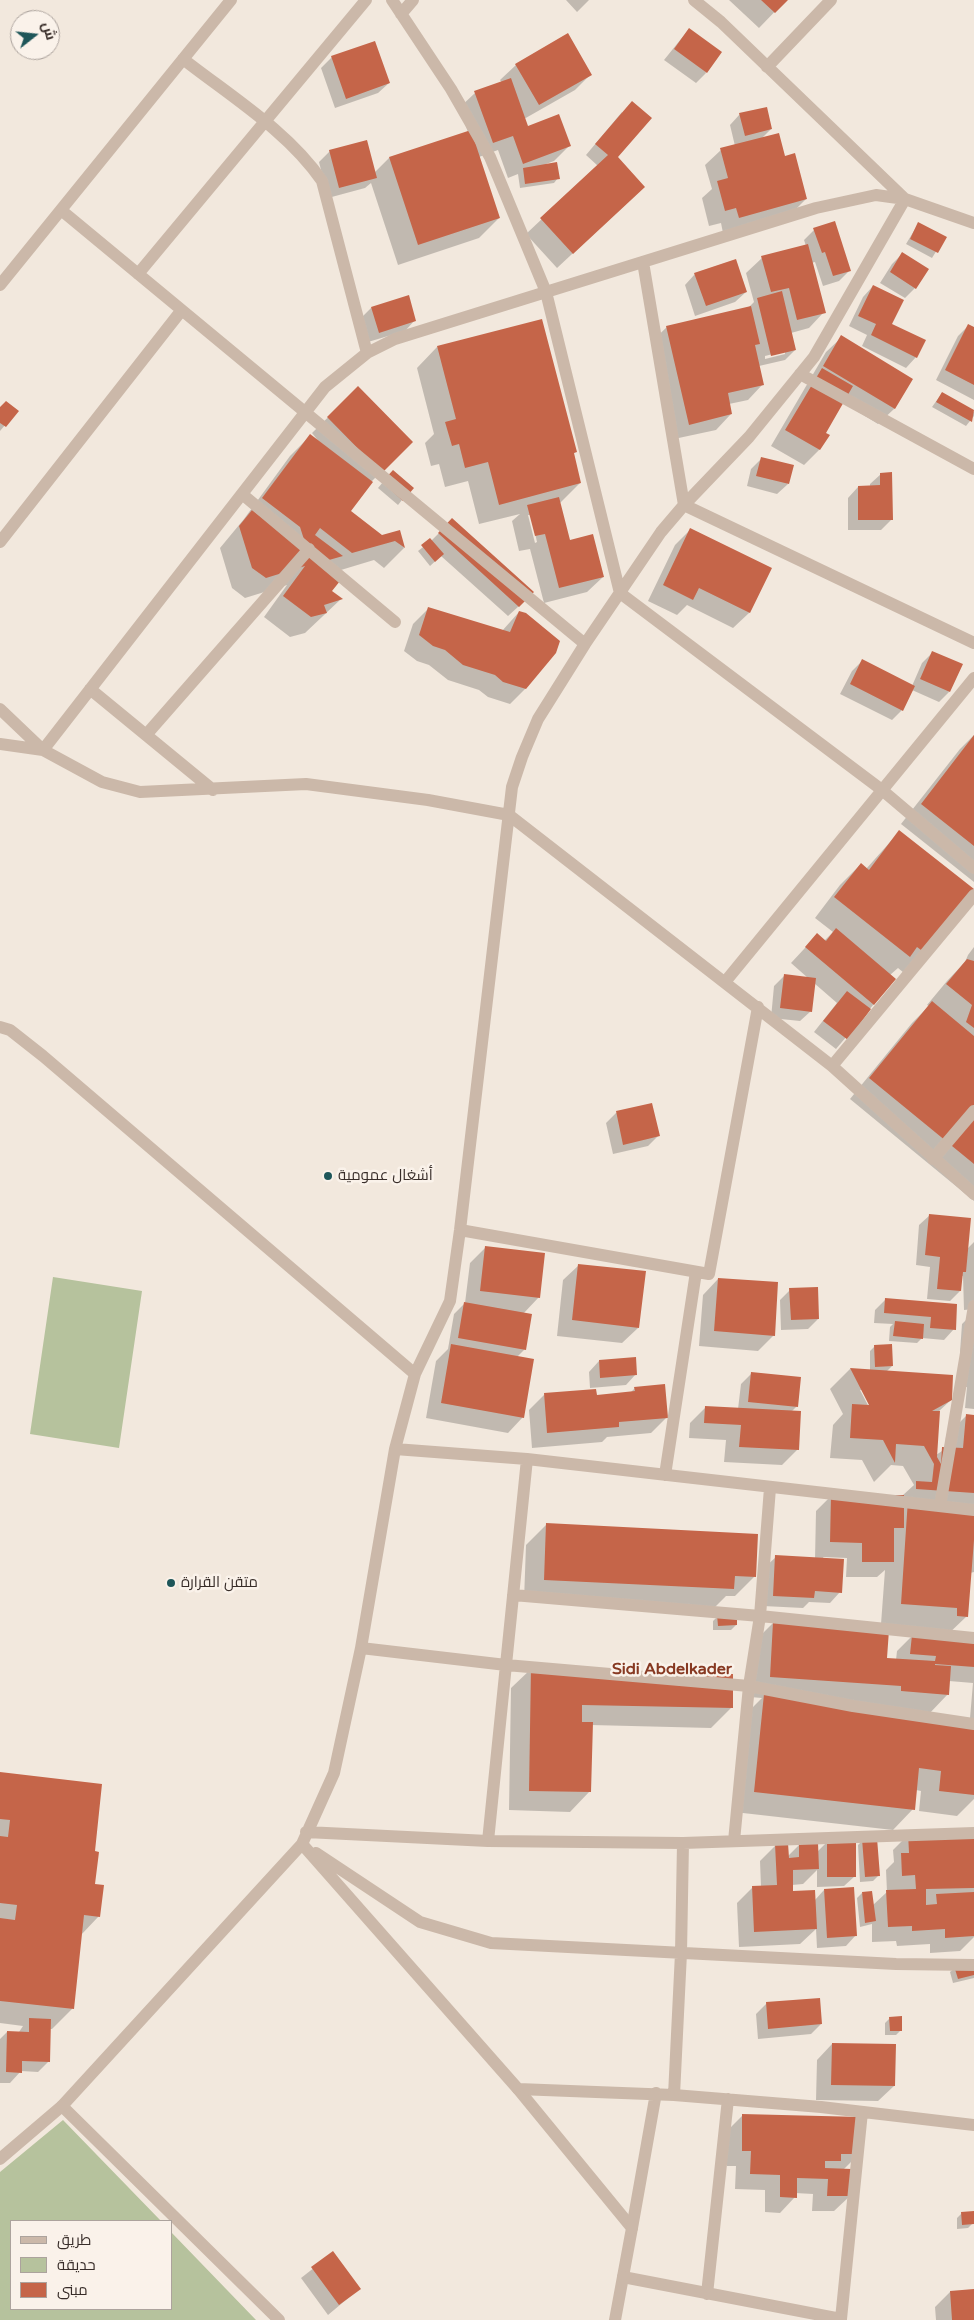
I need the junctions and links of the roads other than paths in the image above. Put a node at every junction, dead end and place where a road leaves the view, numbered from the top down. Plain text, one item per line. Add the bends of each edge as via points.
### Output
1 (231, 0) edge
2 (366, 0) edge
3 (392, 0) edge
4 (413, 0) edge
5 (694, 0) edge
6 (831, 0) edge
7 (402, 14) junction
8 (183, 59) junction
9 (767, 66) junction
10 (264, 122) junction
11 (905, 199) junction
12 (61, 210) junction
13 (974, 223) edge
14 (643, 262) junction
15 (138, 274) junction
16 (0, 285) edge
17 (546, 292) junction
18 (181, 311) junction
19 (367, 352) junction
20 (800, 374) junction
21 (306, 412) junction
22 (973, 465) edge
23 (242, 494) junction
24 (684, 505) junction
25 (0, 542) edge
26 (309, 549) junction
27 (620, 593) junction
28 (395, 622) dead end
29 (974, 643) edge
30 (585, 644) junction
31 (974, 678) edge
32 (90, 690) junction
33 (0, 709) edge
34 (146, 735) junction
35 (0, 744) edge
36 (43, 750) junction
37 (213, 790) junction
38 (882, 790) junction
39 (509, 815) junction
40 (974, 868) edge
41 (974, 895) edge
42 (725, 982) junction
43 (758, 1007) junction
44 (0, 1027) edge
45 (832, 1066) junction
46 (974, 1111) edge
47 (933, 1159) junction
48 (974, 1194) edge
49 (460, 1230) junction
50 (696, 1272) junction
51 (974, 1306) edge
52 (414, 1374) junction
53 (395, 1449) junction
54 (527, 1459) junction
55 (665, 1475) junction
56 (770, 1488) junction
57 (940, 1506) junction
58 (974, 1510) edge
59 (514, 1595) junction
60 (760, 1616) junction
61 (974, 1638) edge
62 (361, 1648) junction
63 (506, 1665) junction
64 (749, 1686) junction
65 (974, 1724) edge
66 (974, 1833) edge
67 (304, 1838) junction
68 (734, 1841) junction
69 (488, 1842) junction
70 (683, 1843) junction
71 (681, 1953) junction
72 (974, 1965) edge
73 (518, 2090) junction
74 (656, 2093) junction
75 (674, 2095) junction
76 (728, 2099) junction
77 (62, 2106) junction
78 (862, 2112) junction
79 (974, 2125) edge
80 (0, 2159) edge
81 (632, 2228) junction
82 (623, 2277) junction
83 (706, 2294) junction
84 (279, 2320) edge
85 (615, 2320) edge
86 (842, 2320) edge

1 - 8 street
2 - 10 street
3 - 7 street
4 - 7 street
5 - 9 street
6 - 9 street
7 - 17 street via 490,157
8 - 10 street
8 - 12 street
9 - 11 street
10 - 15 street
10 - 19 street via 310,163 322,181
11 - 13 street
11 - 14 street via 876,195 816,208
11 - 20 street via 814,357
12 - 15 street
12 - 16 street
14 - 17 street
14 - 24 street
15 - 18 street
17 - 19 street via 395,339
17 - 27 street
18 - 21 street
18 - 25 street
19 - 21 street via 325,388
20 - 22 street
20 - 24 street via 749,436
21 - 23 street
21 - 30 street
23 - 26 street
23 - 32 street
24 - 27 street
24 - 29 street
26 - 28 street
26 - 34 street
27 - 30 street
27 - 38 street
30 - 39 street via 535,726 512,787
31 - 38 street
32 - 34 street
32 - 36 street
33 - 36 street
34 - 37 street
35 - 36 street
36 - 37 street via 102,782 140,792
37 - 39 street via 306,784 428,800
38 - 40 street
38 - 42 street
39 - 42 street
39 - 49 street
41 - 45 street
42 - 43 street
43 - 45 street
43 - 50 street via 709,1274
44 - 52 street via 10,1030 43,1056
45 - 47 street
46 - 47 street
47 - 48 street
49 - 50 street
49 - 52 street via 450,1301
50 - 55 street
51 - 57 street
52 - 53 street
53 - 54 street
53 - 62 street
54 - 55 street
54 - 59 street
55 - 56 street
56 - 57 street
56 - 60 street
57 - 58 street
59 - 60 street
59 - 63 street
60 - 61 street
60 - 64 street
62 - 63 street
62 - 67 street via 334,1773
63 - 64 street
63 - 69 street
64 - 65 street
64 - 68 street
66 - 68 street
67 - 69 street
67 - 71 street via 420,1922 491,1943
67 - 73 street
67 - 77 street
68 - 70 street
69 - 70 street
70 - 71 street
71 - 72 street
71 - 75 street
73 - 74 street
73 - 81 street
74 - 75 street
74 - 81 street
75 - 76 street
76 - 78 street
76 - 83 street
77 - 80 street
77 - 84 street
78 - 79 street
78 - 86 street
81 - 82 street
82 - 83 street
82 - 85 street
83 - 86 street

